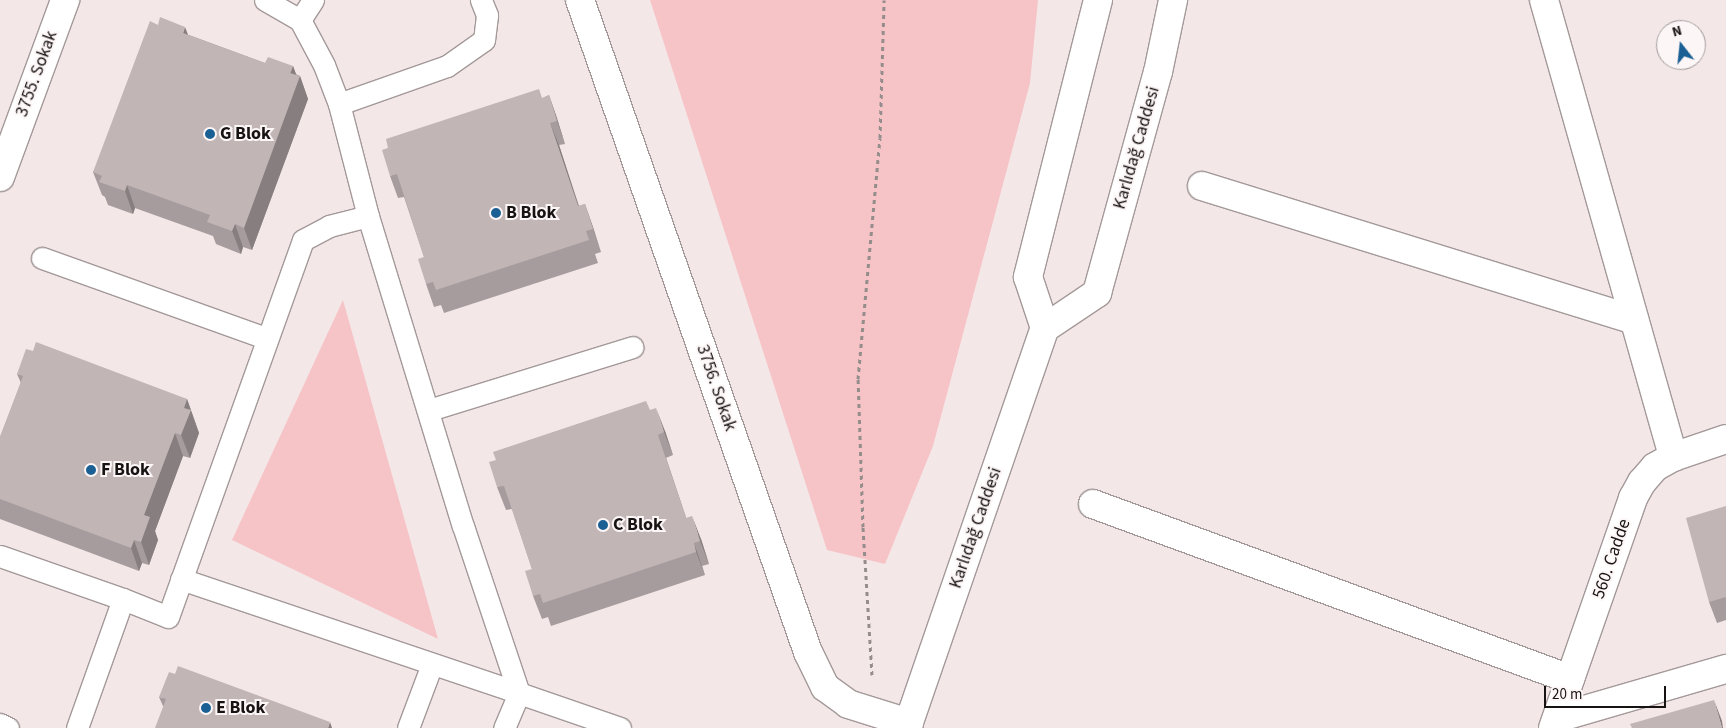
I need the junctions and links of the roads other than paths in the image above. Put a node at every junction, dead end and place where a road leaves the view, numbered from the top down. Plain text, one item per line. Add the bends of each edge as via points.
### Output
1 (64, 0) edge
2 (265, 0) edge
3 (312, 0) edge
4 (481, 0) edge
5 (580, 0) edge
6 (1098, 0) edge
7 (1173, 0) edge
8 (1544, 0) edge
9 (300, 20) junction
10 (339, 104) junction
11 (0, 177) edge
12 (1202, 186) dead end
13 (368, 216) junction
14 (42, 258) dead end
15 (1634, 320) junction
16 (1045, 328) junction
17 (265, 338) junction
18 (632, 348) dead end
19 (430, 410) junction
20 (1726, 439) edge
21 (1672, 457) junction
22 (1093, 504) dead end
23 (0, 556) edge
24 (181, 579) junction
25 (124, 599) junction
26 (432, 664) junction
27 (1726, 669) edge
28 (1570, 679) junction
29 (519, 693) junction
30 (1555, 723) edge
31 (0, 724) edge
32 (908, 726) edge
33 (8, 728) edge
34 (77, 728) edge
35 (408, 728) edge
36 (504, 728) edge
37 (620, 728) edge

1 - 11 street, 3755. Sokak
2 - 9 lane
3 - 9 lane
4 - 10 lane via 487,15 484,40 447,66
5 - 32 street, 3756. Sokak via 808,652 825,687 848,704
6 - 16 street via 1028,277
7 - 16 street, Karlıdağ Caddesi via 1158,72 1097,292
8 - 15 street
9 - 10 lane via 324,65
10 - 13 lane
12 - 15 street
13 - 17 lane via 329,226 303,240
13 - 19 lane
14 - 17 lane
15 - 21 street
16 - 32 street, Karlıdağ Caddesi
17 - 24 lane
18 - 19 lane
19 - 29 lane via 463,526
20 - 21 street, 560. Cadde
21 - 28 street, 560. Cadde via 1655,467 1634,498
22 - 28 street
23 - 25 lane
24 - 25 lane via 168,617
24 - 26 lane
25 - 34 lane
26 - 29 lane
26 - 35 lane
27 - 30 street
28 - 30 street, 560. Cadde
29 - 36 lane
29 - 37 lane
31 - 33 lane

